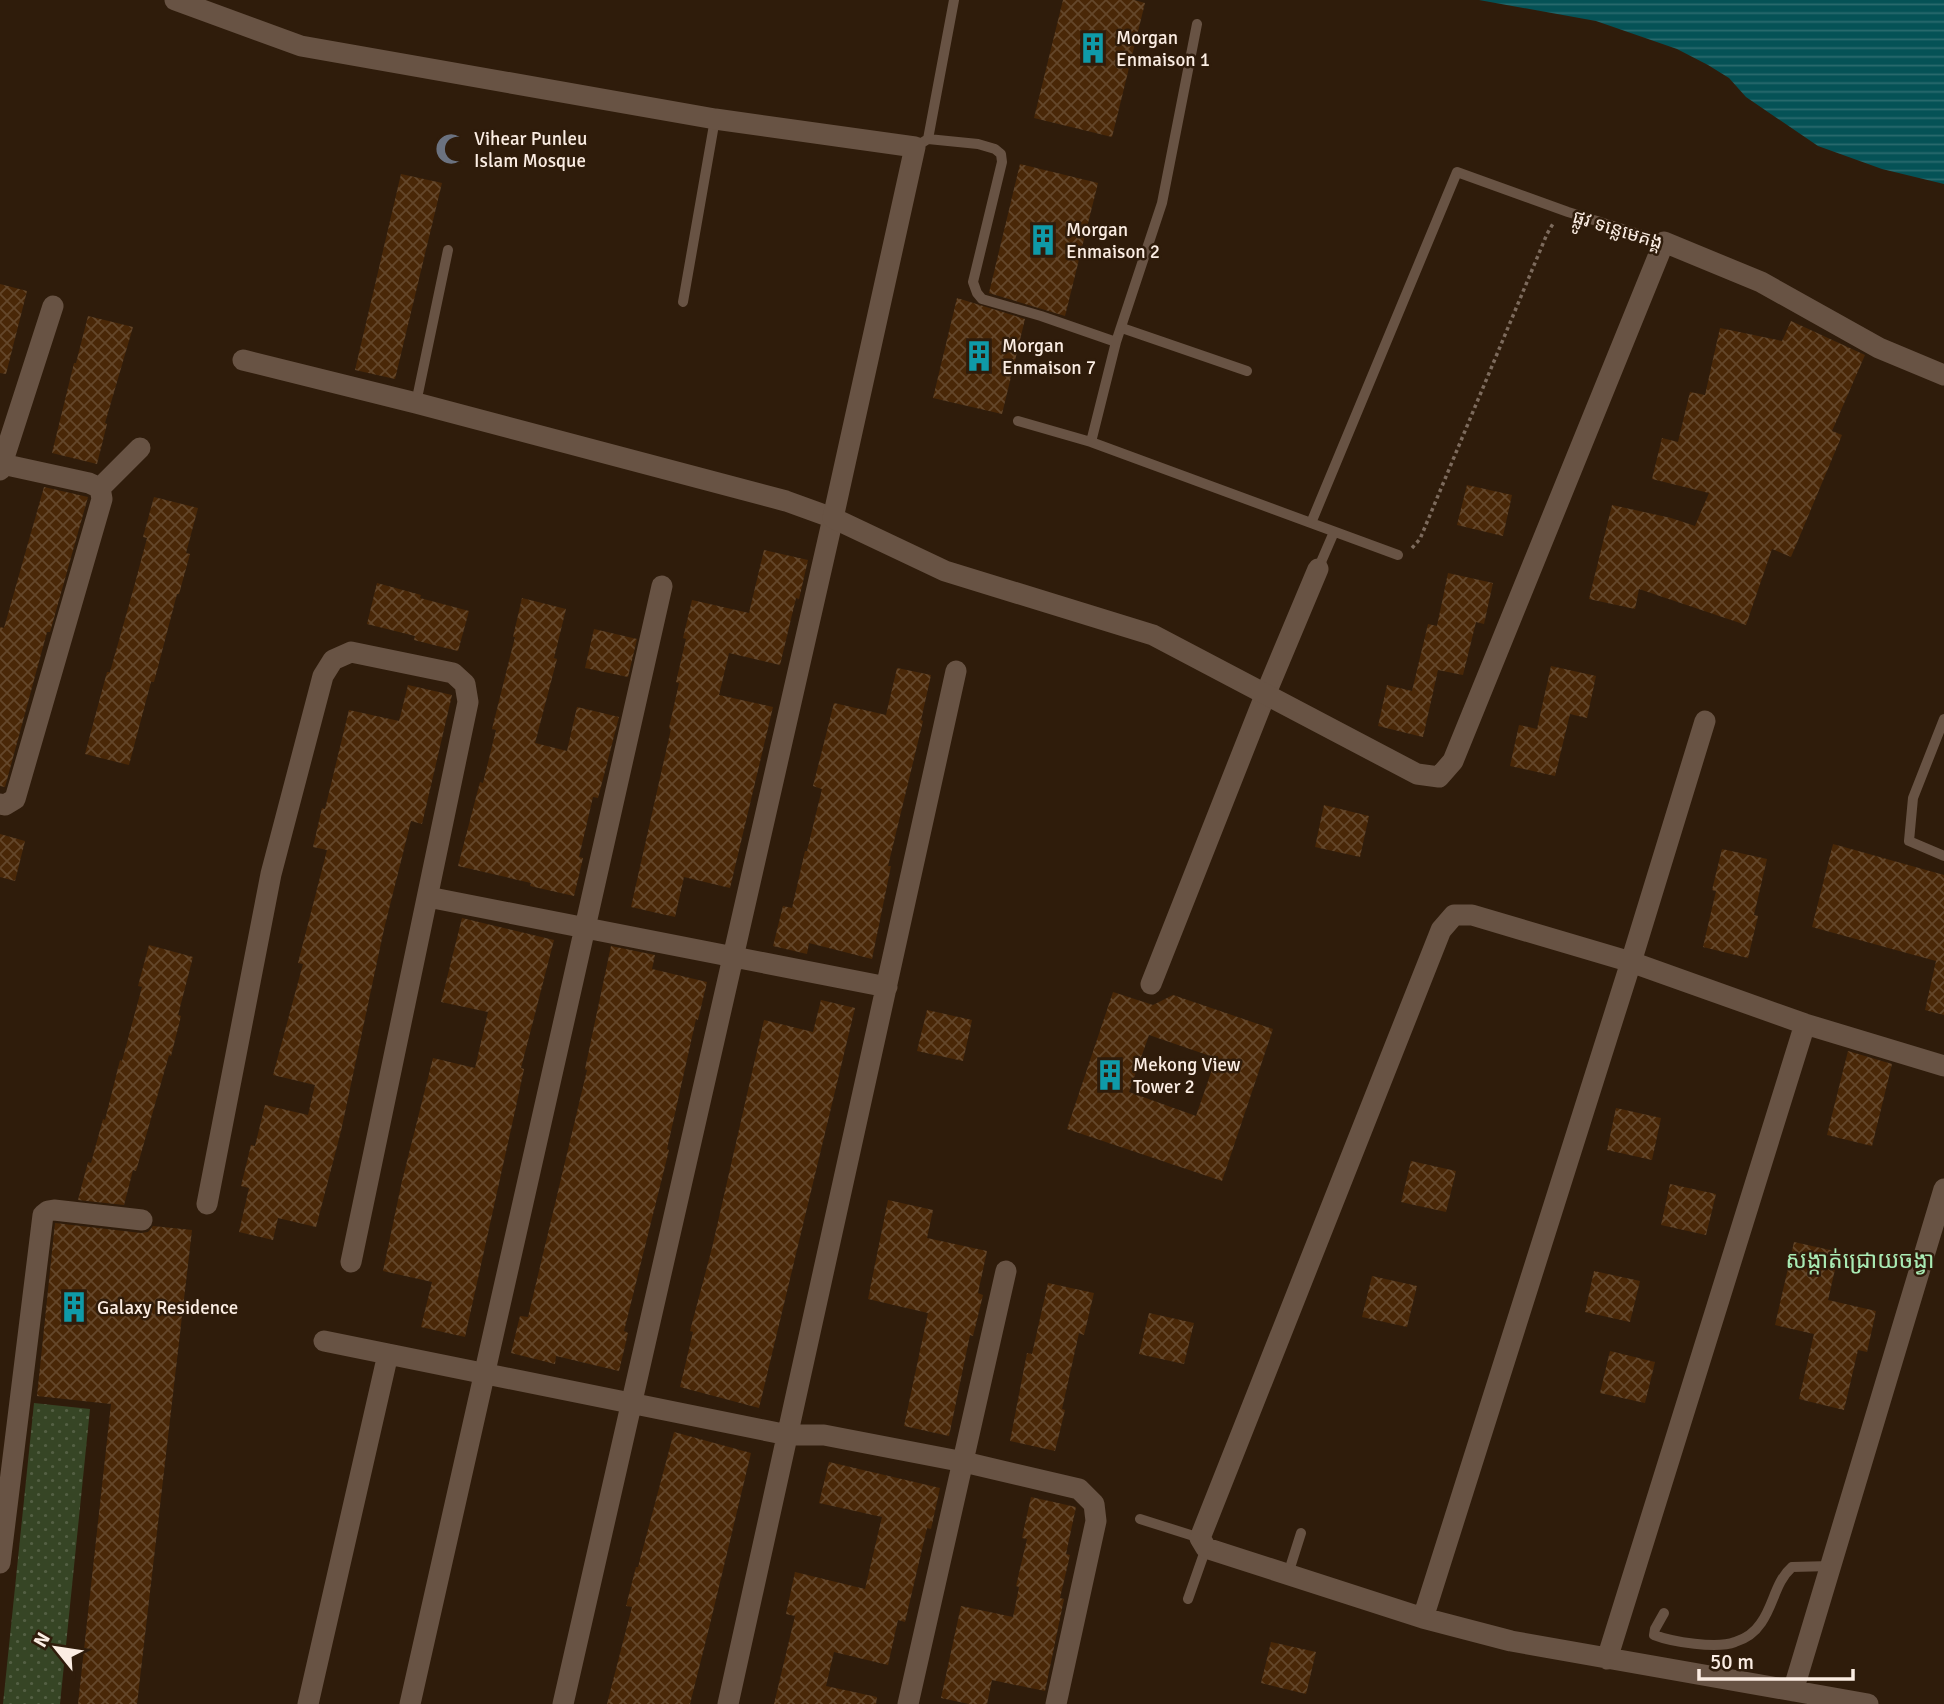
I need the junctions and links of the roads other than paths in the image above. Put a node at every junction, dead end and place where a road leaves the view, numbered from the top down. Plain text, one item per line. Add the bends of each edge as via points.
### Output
1 (175, 0) edge
2 (954, 0) edge
3 (1197, 24) dead end
4 (715, 119) junction
5 (922, 143) junction
6 (1664, 242) junction
7 (448, 250) dead end
8 (682, 302) dead end
9 (53, 306) dead end
10 (1122, 328) junction
11 (1116, 342) junction
12 (243, 360) dead end
13 (1247, 371) dead end
14 (1944, 375) edge
15 (416, 403) junction
16 (1018, 421) dead end
17 (1091, 442) junction
18 (140, 448) dead end
19 (1, 467) edge
20 (100, 488) junction
21 (833, 518) junction
22 (1311, 523) junction
23 (1334, 532) junction
24 (1398, 555) road end
25 (1318, 569) joint
26 (662, 586) dead end
27 (957, 671) dead end
28 (1266, 693) junction
29 (1944, 719) edge
30 (1705, 721) dead end
31 (0, 804) edge
32 (1944, 856) edge
33 (428, 897) junction
34 (585, 928) junction
35 (734, 957) junction
36 (1631, 962) junction
37 (1151, 984) dead end
38 (887, 987) junction
39 (1805, 1024) junction
40 (1944, 1066) edge
41 (1944, 1189) edge
42 (207, 1204) dead end
43 (142, 1220) dead end
44 (351, 1262) dead end
45 (1006, 1271) dead end
46 (324, 1340) dead end
47 (388, 1354) junction
48 (485, 1373) junction
49 (631, 1403) junction
50 (788, 1435) junction
51 (964, 1462) junction
52 (1140, 1519) dead end
53 (1301, 1533) dead end
54 (1203, 1543) junction
55 (0, 1563) edge
56 (1831, 1566) junction
57 (1288, 1574) junction
58 (1188, 1599) dead end
59 (1664, 1613) dead end
60 (1423, 1618) junction
61 (1607, 1659) junction
62 (1793, 1691) junction
63 (308, 1704) edge
64 (410, 1704) edge
65 (563, 1704) edge
66 (728, 1704) edge
67 (908, 1704) edge
68 (1056, 1704) edge
69 (1868, 1704) edge

1 - 4 street via 301,47
2 - 5 lane
3 - 10 lane via 1163,203
4 - 5 street
4 - 8 lane
5 - 11 lane via 978,144 1001,154 972,282 982,299
5 - 21 street
6 - 14 street, ផ្លូវ ទន្លេមេគង្គ via 1761,282 1879,348
6 - 22 lane, ផ្លូវ ទន្លេមេគង្គ via 1457,172
6 - 28 street via 1453,761 1439,777 1417,774
7 - 15 lane
9 - 19 street
10 - 11 lane
10 - 13 lane
11 - 17 lane
12 - 15 street
15 - 21 street via 786,500
16 - 17 lane
17 - 22 lane
18 - 20 street
19 - 20 street
20 - 31 street via 102,499 15,799
21 - 28 street via 945,571 1153,635
21 - 35 street
22 - 23 lane
23 - 24 lane
23 - 25 lane
25 - 28 street
26 - 34 street
27 - 38 street
28 - 37 street
29 - 32 lane via 1913,798 1909,841
30 - 36 street
33 - 34 street
33 - 42 street via 468,702 465,684 453,673 351,652 333,660 323,676 271,874
33 - 44 street
34 - 35 street
34 - 48 street
35 - 38 street
35 - 49 street
36 - 39 street
36 - 54 street via 1472,915 1454,915 1441,930
36 - 60 street
38 - 50 street
39 - 40 street
39 - 61 street
41 - 56 street
43 - 55 street via 54,1210 43,1216
45 - 51 street
46 - 47 street
47 - 48 street
47 - 63 street
48 - 49 street
48 - 64 street
49 - 50 street
49 - 65 street
50 - 51 street via 824,1435
50 - 66 street
51 - 67 street
51 - 68 street via 1079,1489 1094,1504 1096,1521
52 - 54 lane
53 - 57 lane
54 - 57 street
54 - 58 lane
56 - 59 lane via 1792,1567 1782,1576 1761,1623 1733,1643 1705,1644 1654,1635
56 - 62 street
57 - 60 street
60 - 61 street
61 - 62 street
62 - 69 street

